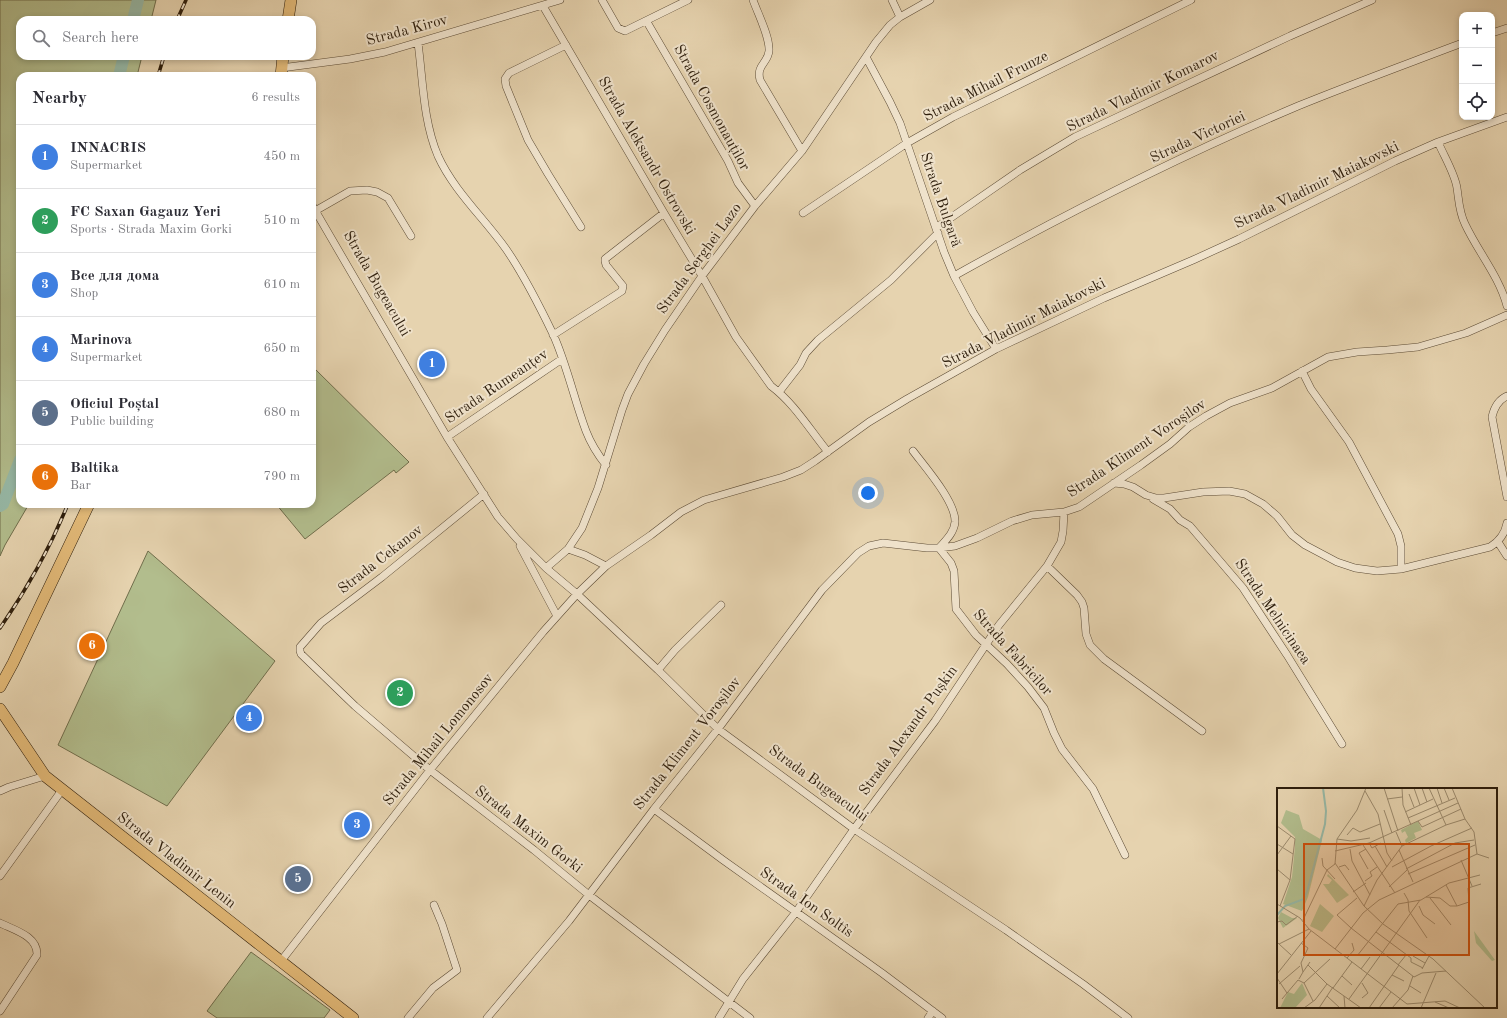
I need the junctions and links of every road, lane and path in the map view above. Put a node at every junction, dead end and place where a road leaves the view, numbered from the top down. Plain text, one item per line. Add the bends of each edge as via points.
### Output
1 (291, 0) edge
2 (560, 0) edge
3 (602, 0) edge
4 (688, 0) edge
5 (753, 0) edge
6 (892, 0) edge
7 (930, 0) edge
8 (1191, 0) edge
9 (1372, 0) edge
10 (543, 6) junction
11 (289, 16) edge
12 (900, 17) junction
13 (647, 22) junction
14 (1507, 28) edge
15 (1495, 31) edge
16 (418, 43) junction
17 (1459, 44) edge
18 (566, 45) junction
19 (866, 57) junction
20 (282, 60) edge
21 (281, 72) edge
22 (1507, 117) edge
23 (1438, 142) junction
24 (907, 143) junction
25 (802, 151) junction
26 (755, 206) junction
27 (316, 207) edge
28 (316, 211) edge
29 (664, 213) junction
30 (803, 213) dead end
31 (581, 227) dead end
32 (937, 230) junction
33 (411, 236) dead end
34 (702, 276) junction
35 (954, 276) junction
36 (1507, 306) edge
37 (1507, 315) edge
38 (553, 335) junction
39 (996, 349) junction
40 (562, 359) junction
41 (1302, 371) junction
42 (778, 392) junction
43 (1507, 396) edge
44 (447, 437) junction
45 (913, 451) dead end
46 (828, 452) junction
47 (606, 466) junction
48 (1114, 483) junction
49 (484, 494) junction
50 (1146, 495) junction
51 (1507, 497) edge
52 (87, 508) edge
53 (1064, 512) junction
54 (1507, 523) edge
55 (517, 539) junction
56 (1498, 542) junction
57 (939, 548) junction
58 (568, 549) junction
59 (1507, 556) edge
60 (606, 566) junction
61 (1047, 566) junction
62 (546, 568) junction
63 (1401, 570) junction
64 (577, 594) junction
65 (721, 604) dead end
66 (557, 616) junction
67 (986, 645) junction
68 (300, 651) joint
69 (658, 670) junction
70 (0, 687) edge
71 (0, 709) edge
72 (718, 729) junction
73 (1202, 731) dead end
74 (1342, 744) dead end
75 (430, 770) junction
76 (45, 776) junction
77 (62, 790) junction
78 (0, 791) edge
79 (654, 809) junction
80 (854, 829) junction
81 (1125, 855) dead end
82 (0, 875) edge
83 (589, 895) junction
84 (434, 905) dead end
85 (796, 912) junction
86 (0, 923) edge
87 (281, 961) junction
88 (729, 1002) junction
89 (0, 1011) edge
90 (933, 1011) junction
91 (353, 1018) edge
92 (408, 1018) edge
93 (487, 1018) edge
94 (719, 1018) edge
95 (750, 1018) edge
96 (928, 1018) edge
97 (942, 1018) edge
98 (1128, 1018) edge

1 - 11 main road
2 - 10 street, Strada Kirov
3 - 13 street via 615,24 622,31
4 - 13 street
5 - 25 street via 769,50 759,70 760,80
6 - 12 street
7 - 12 street, Strada Serghei Lazo
8 - 24 street, Strada Mihail Frunze via 953,117
9 - 32 street, Strada Vladimir Komarov via 1075,137 1020,170
10 - 16 street, Strada Kirov
10 - 18 street, Strada Aleksandr Ostrovski
12 - 19 street, Strada Serghei Lazo via 890,25
13 - 26 street, Strada Cosmonauților via 728,161 738,183
14 - 15 street
16 - 21 street, Strada Kirov
16 - 38 street via 430,133 439,157 454,182 506,249
17 - 35 street, Strada Victoriei via 1298,106 1194,153 1070,213
18 - 29 street, Strada Aleksandr Ostrovski
18 - 31 street via 509,73 505,79 528,140
19 - 24 street, Strada Bulgară via 890,102
19 - 25 street, Strada Serghei Lazo
20 - 21 main road
22 - 23 street, Strada Vladimir Maiakovski
23 - 36 street via 1457,187 1460,211 1465,224 1490,268
23 - 39 street, Strada Vladimir Maiakovski via 1232,242
24 - 30 street, Strada Mihail Frunze
24 - 32 street, Strada Bulgară
25 - 26 street, Strada Serghei Lazo
26 - 34 street, Strada Serghei Lazo
27 - 33 street via 350,191 377,192 388,198
28 - 44 street, Strada Bugeacului
29 - 34 street, Strada Aleksandr Ostrovski
29 - 38 street via 605,259 606,265 623,286 622,291
32 - 35 street, Strada Bulgară
32 - 42 street, Strada Vladimir Komarov via 891,280 818,340
34 - 42 street, Strada Aleksandr Ostrovski via 736,337
34 - 47 street, Strada Serghei Lazo via 644,364 628,394
35 - 39 street, Strada Bulgară
37 - 41 street, Strada Kliment Voroșilov via 1466,333 1418,347 1328,357
38 - 40 street
39 - 46 street, Strada Vladimir Maiakovski via 906,399
40 - 44 street, Strada Rumeanțev
40 - 47 street via 586,432
41 - 48 street, Strada Kliment Voroșilov via 1272,388 1230,403 1206,416
41 - 63 street via 1311,389 1349,442 1398,534
42 - 46 street, Strada Aleksandr Ostrovski
43 - 51 street via 1494,408 1492,418
44 - 49 street, Strada Bugeacului
45 - 57 street via 945,494 953,512 955,522 951,535
46 - 60 street, Strada Vladimir Maiakovski via 801,470 691,506
47 - 58 street, Strada Serghei Lazo via 582,528
48 - 50 street, Strada Melnicinaea via 1133,487
48 - 53 street, Strada Kliment Voroșilov via 1079,507
49 - 55 street, Strada Bugeacului via 498,517
49 - 68 street, Strada Cekanov via 382,577 321,622 302,644
50 - 63 street via 1164,498 1203,492 1229,491 1245,494 1277,516 1292,536 1337,562 1377,571
50 - 74 street, Strada Melnicinaea via 1170,509 1190,526 1243,588
52 - 70 main road
53 - 57 street, Strada Kliment Voroșilov via 1032,515 955,546
53 - 61 street, Strada Alexandr Pușkin via 1061,542
54 - 56 street via 1506,531
55 - 62 street, Strada Bugeacului
55 - 66 street, Strada Bugeacului
56 - 59 street
56 - 63 street via 1490,547
57 - 67 street, Strada Fabricilor via 954,571 956,609
57 - 72 street, Strada Kliment Voroșilov via 883,543 869,546 858,553 822,590
58 - 60 street
58 - 62 street, Strada Serghei Lazo
60 - 64 street, Strada Vladimir Maiakovski
61 - 67 street, Strada Alexandr Pușkin
61 - 73 street via 1078,595 1082,602 1090,645 1104,659
62 - 64 street, Strada Bugeacului
64 - 66 street, Strada Mihail Lomonosov
64 - 69 street, Strada Bugeacului
65 - 69 street
66 - 75 street, Strada Mihail Lomonosov
67 - 80 street, Strada Alexandr Pușkin via 935,720
67 - 81 street, Strada Fabricilor via 1007,664 1044,708 1062,749 1093,789
68 - 75 street, Strada Maxim Gorki via 355,706
69 - 72 street, Strada Bugeacului
71 - 76 main road, Strada Vladimir Lenin
72 - 79 street, Strada Kliment Voroșilov
72 - 80 street, Strada Bugeacului
75 - 83 street, Strada Maxim Gorki
75 - 87 street, Strada Mihail Lomonosov
76 - 77 main road, Strada Vladimir Lenin
76 - 78 street
77 - 82 street
77 - 87 main road, Strada Vladimir Lenin
79 - 83 street, Strada Kliment Voroșilov
79 - 85 street, Strada Ion Soltîs
80 - 85 street, Strada Alexandr Pușkin
80 - 98 street, Strada Bugeacului via 1006,930
83 - 88 street, Strada Maxim Gorki
83 - 93 street, Strada Kliment Voroșilov
84 - 92 street via 457,970 433,988
85 - 88 street, Strada Alexandr Pușkin via 743,978
85 - 90 street, Strada Ion Soltîs
86 - 89 street via 30,938 37,950 37,955
87 - 91 main road, Strada Vladimir Lenin
88 - 94 street, Strada Alexandr Pușkin
88 - 95 street, Strada Maxim Gorki
90 - 96 street
90 - 97 street, Strada Ion Soltîs

